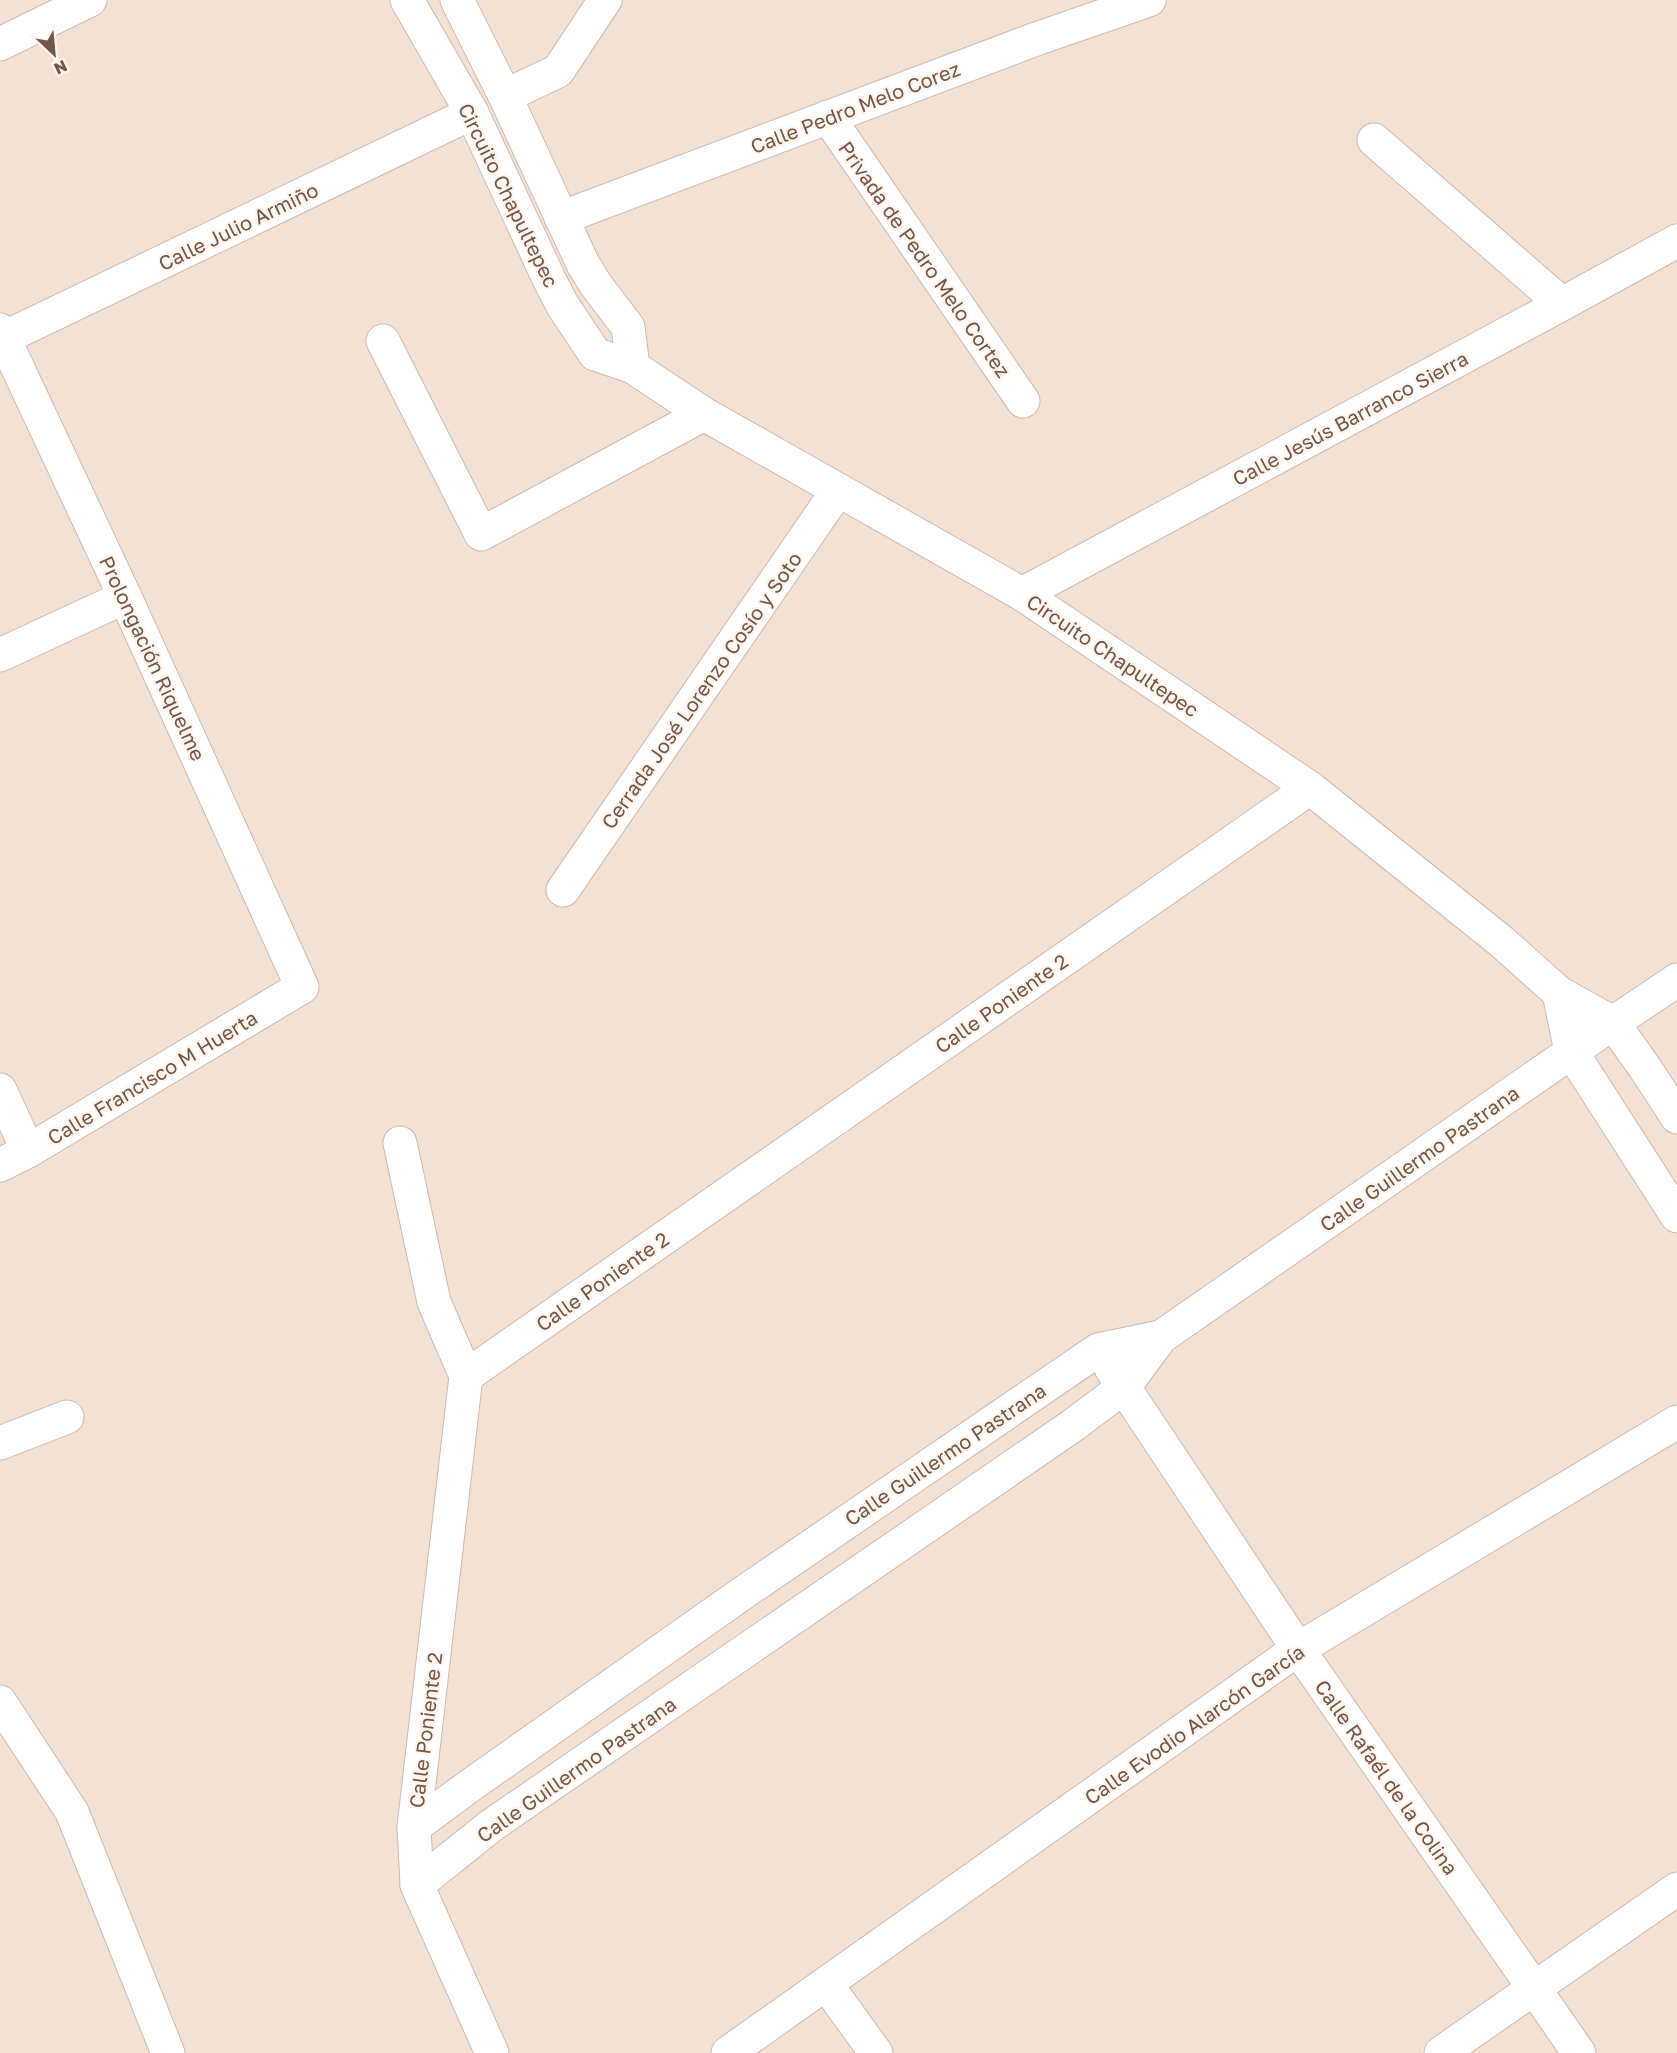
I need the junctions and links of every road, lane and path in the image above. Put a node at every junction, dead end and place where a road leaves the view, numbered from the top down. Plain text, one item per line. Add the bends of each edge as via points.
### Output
1 (90, 0) edge
2 (406, 0) edge
3 (457, 0) edge
4 (605, 0) edge
5 (1149, 0) edge
6 (0, 44) edge
7 (506, 96) junction
8 (472, 113) junction
9 (828, 117) junction
10 (1374, 140) dead end
11 (561, 218) junction
12 (1677, 241) edge
13 (1562, 304) junction
14 (2, 334) edge
15 (383, 341) dead end
16 (633, 367) junction
17 (1023, 401) dead end
18 (704, 414) junction
19 (838, 490) junction
20 (1022, 594) junction
21 (125, 597) junction
22 (0, 655) edge
23 (1310, 788) junction
24 (563, 890) dead end
25 (1677, 980) edge
26 (302, 987) joint
27 (1559, 993) junction
28 (1612, 1023) junction
29 (1571, 1052) junction
30 (0, 1090) edge
31 (1677, 1117) edge
32 (400, 1143) dead end
33 (14, 1158) edge
34 (1677, 1216) edge
35 (1161, 1337) junction
36 (1098, 1350) junction
37 (466, 1376) junction
38 (1124, 1388) junction
39 (67, 1417) dead end
40 (1677, 1422) edge
41 (0, 1443) edge
42 (740, 1595) junction
43 (768, 1635) junction
44 (1298, 1649) junction
45 (0, 1702) edge
46 (414, 1827) junction
47 (417, 1885) junction
48 (1677, 1889) edge
49 (826, 1984) junction
50 (1534, 1989) junction
51 (168, 2053) edge
52 (492, 2053) edge
53 (728, 2053) edge
54 (876, 2053) edge
55 (1441, 2053) edge
56 (1579, 2053) edge

1 - 6 street
2 - 8 street, Circuito Chapultepec
3 - 7 street, Circuito Chapultepec
4 - 7 street via 558,71
5 - 9 street, Calle Pedro Melo Corez
7 - 11 street, Circuito Chapultepec
8 - 14 street, Calle Julio Armiño
8 - 16 street, Circuito Chapultepec via 563,306 595,354
9 - 11 street, Calle Pedro Melo Corez
9 - 17 street, Privada de Pedro Melo Cortez
10 - 13 street
11 - 16 street, Circuito Chapultepec via 596,285 628,327
12 - 13 street, Calle Jesús Barranco Sierra
13 - 20 street, Calle Jesús Barranco Sierra
14 - 21 street, Prolongación Riquelme
15 - 18 street via 481,534
16 - 18 street, Circuito Chapultepec
18 - 19 street, Circuito Chapultepec
19 - 20 street, Circuito Chapultepec
19 - 24 street, Cerrada José Lorenzo Cosío y Soto
20 - 23 street, Circuito Chapultepec
21 - 22 street
21 - 26 street, Prolongación Riquelme
23 - 27 street, Circuito Chapultepec via 1502,942
23 - 37 street, Calle Poniente 2
25 - 28 street, Calle Guillermo Pastrana
26 - 33 street, Calle Francisco M Huerta
27 - 28 street, Circuito Chapultepec
27 - 29 street
28 - 29 street, Calle Guillermo Pastrana
28 - 31 street, Circuito Chapultepec
29 - 34 street
29 - 35 street, Calle Guillermo Pastrana
30 - 33 street
32 - 37 street via 434,1302
35 - 36 street, Calle Guillermo Pastrana
35 - 38 street, Calle Guillermo Pastrana
36 - 38 street, Calle Rafaél de la Colina
36 - 42 street, Calle Guillermo Pastrana
37 - 46 street, Calle Poniente 2
38 - 43 street, Calle Guillermo Pastrana
38 - 44 street, Calle Rafaél de la Colina
39 - 41 street
40 - 44 street, Calle Evodio Alarcón García
42 - 43 street
42 - 46 street, Calle Guillermo Pastrana
43 - 47 street, Calle Guillermo Pastrana via 492,1825
44 - 49 street, Calle Evodio Alarcón García
44 - 50 street, Calle Rafaél de la Colina
45 - 51 street via 72,1812
46 - 47 street, Calle Poniente 2
47 - 52 street, Calle Poniente 2
48 - 50 street
49 - 53 street, Calle Evodio Alarcón García
49 - 54 street
50 - 55 street
50 - 56 street, Calle Rafaél de la Colina

